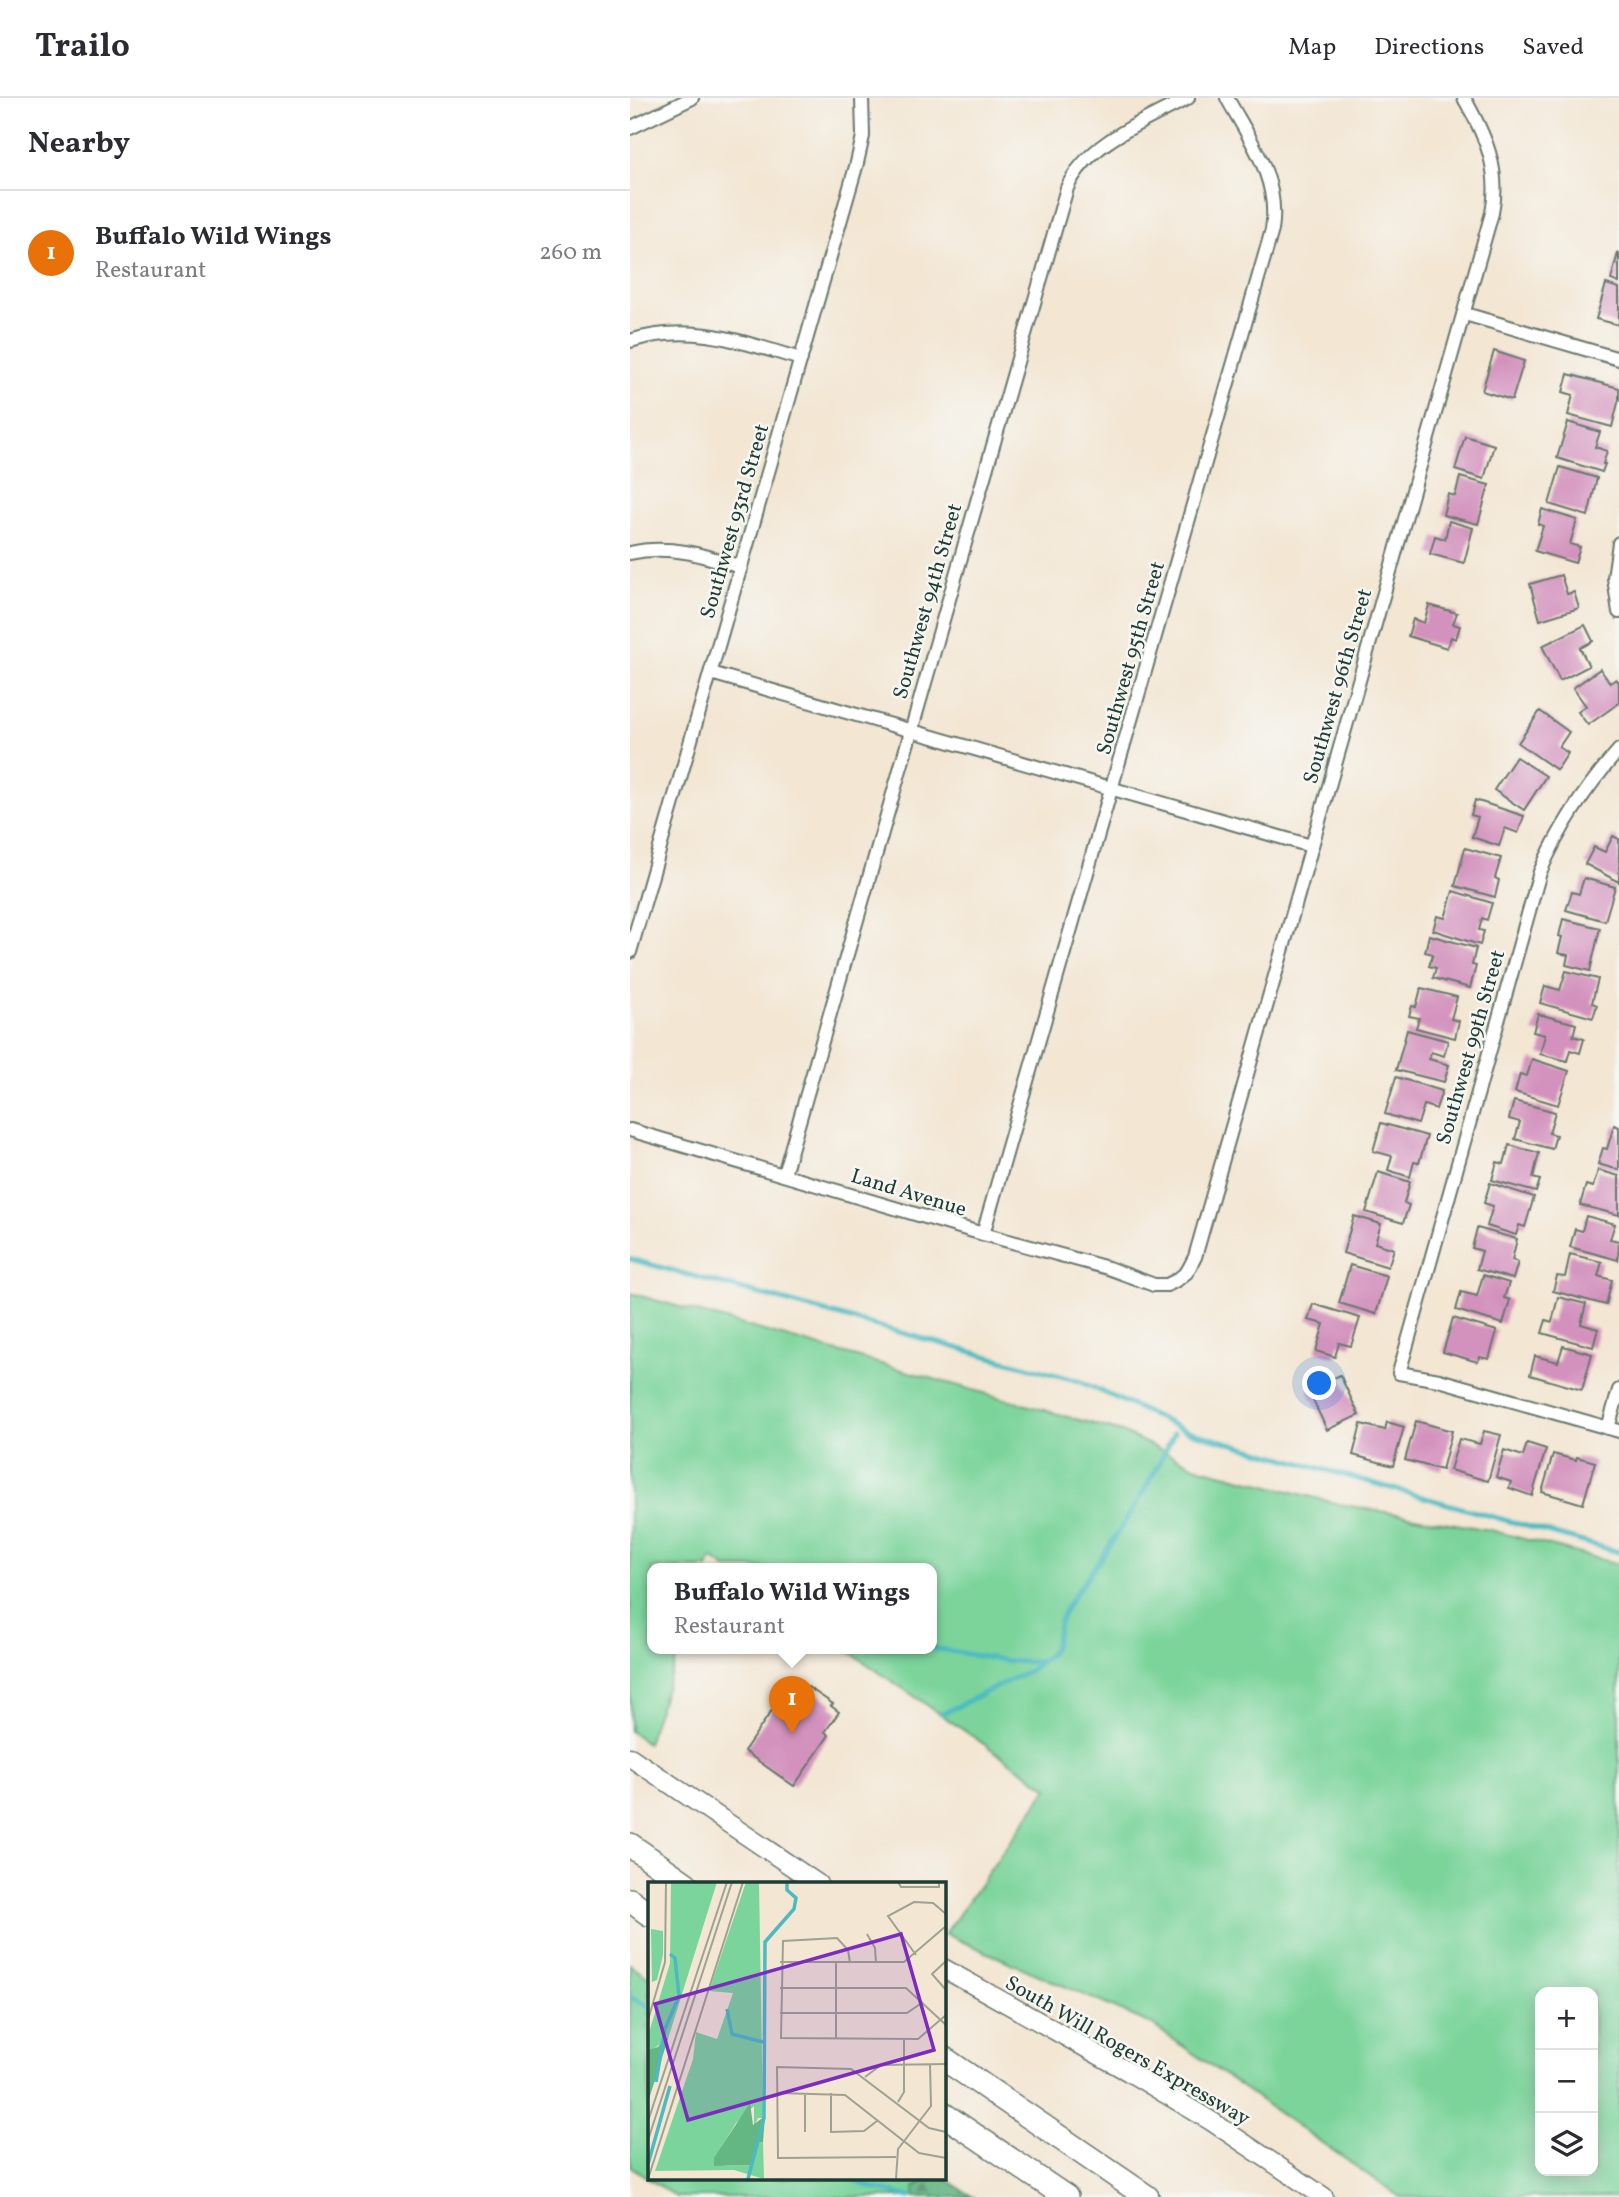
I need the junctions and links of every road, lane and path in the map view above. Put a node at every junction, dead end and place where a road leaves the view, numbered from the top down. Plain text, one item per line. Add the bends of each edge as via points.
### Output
1 (692, 98) edge
2 (862, 98) edge
3 (1188, 98) edge
4 (1227, 98) edge
5 (1464, 98) edge
6 (630, 128) edge
7 (1465, 314) junction
8 (630, 341) edge
9 (801, 359) junction
10 (1619, 359) edge
11 (1619, 543) edge
12 (630, 553) edge
13 (741, 566) junction
14 (1619, 612) edge
15 (710, 673) junction
16 (911, 730) junction
17 (1619, 750) edge
18 (1112, 790) junction
19 (1311, 846) junction
20 (630, 952) edge
21 (630, 1130) edge
22 (784, 1174) junction
23 (984, 1234) junction
24 (1177, 1280) joint
25 (1619, 1390) edge
26 (1614, 1429) edge
27 (630, 1757) edge
28 (630, 1846) edge
29 (683, 1882) edge
30 (815, 1882) edge
31 (630, 1900) edge
32 (648, 1913) edge
33 (945, 1969) edge
34 (945, 2059) edge
35 (945, 2115) edge
36 (1066, 2197) edge
37 (1147, 2197) edge
38 (1324, 2197) edge

1 - 6 street
2 - 9 street, Southwest 93rd Street via 859,156
3 - 16 street, Southwest 94th Street via 1095,150 1071,178
4 - 18 street, Southwest 95th Street via 1270,181 1272,230
5 - 7 street, Southwest 96th Street via 1487,142 1495,191
7 - 10 street
7 - 19 street, Southwest 96th Street
8 - 9 street via 665,333 699,333
9 - 13 street, Southwest 93rd Street
11 - 14 street via 1614,578
12 - 13 street via 674,549
13 - 15 street, Southwest 93rd Street
15 - 16 street
15 - 20 street, Southwest 93rd Street
16 - 18 street
16 - 22 street, Southwest 94th Street
17 - 26 street, Southwest 99th Street via 1581,795 1540,872 1398,1373 1439,1380
18 - 19 street
18 - 23 street, Southwest 95th Street
19 - 24 street, Southwest 96th Street via 1195,1257
21 - 22 street, Land Avenue
22 - 23 street, Land Avenue
23 - 24 street, Land Avenue via 1154,1285
25 - 26 street
27 - 30 main road
28 - 29 highway
31 - 32 highway
33 - 38 main road, South Will Rogers Expressway via 1211,2121
34 - 37 highway
35 - 36 highway

